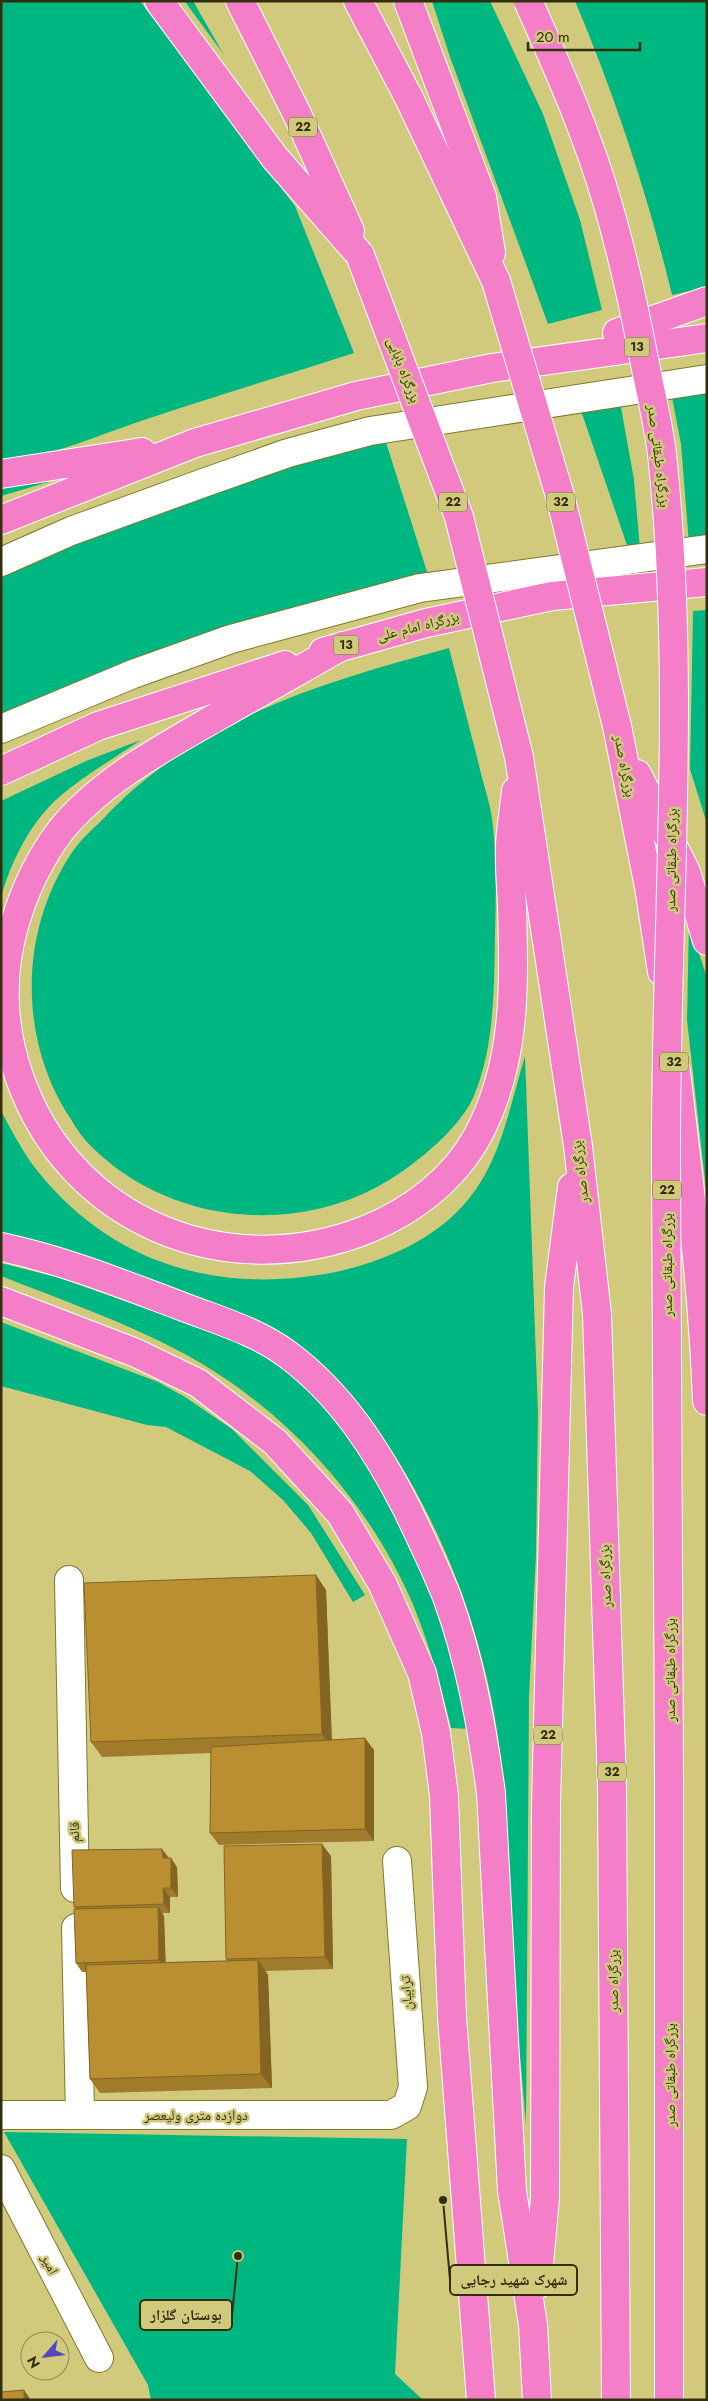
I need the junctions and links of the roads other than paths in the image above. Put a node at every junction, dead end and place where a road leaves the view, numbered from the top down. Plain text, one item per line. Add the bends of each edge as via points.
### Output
1 (160, 1) edge
2 (240, 1) edge
3 (358, 1) edge
4 (408, 1) edge
5 (528, 1) edge
6 (360, 255) junction
7 (496, 282) junction
8 (707, 300) edge
9 (707, 338) edge
10 (567, 357) junction
11 (707, 378) edge
12 (195, 443) junction
13 (1, 474) edge
14 (1, 520) edge
15 (707, 549) edge
16 (1, 562) edge
17 (707, 582) edge
18 (342, 646) junction
19 (617, 726) junction
20 (1, 729) edge
21 (519, 757) junction
22 (1, 771) edge
23 (686, 872) junction
24 (707, 911) edge
25 (707, 941) edge
26 (578, 1146) junction
27 (1, 1247) edge
28 (1, 1301) edge
29 (707, 1401) edge
30 (69, 1580) dead end
31 (397, 1862) dead end
32 (80, 2114) junction
33 (1, 2115) edge
34 (391, 2115) joint
35 (1, 2170) edge
36 (533, 2325) junction
37 (99, 2358) dead end
38 (481, 2400) edge
39 (537, 2400) edge
40 (616, 2400) edge
41 (669, 2400) edge

1 - 6 highway via 275,158
2 - 6 highway, بزرگراه بابایی / 22 via 297,114
3 - 7 highway via 409,98
4 - 7 highway via 482,197
5 - 41 highway, بزرگراه طبقاتی صدر / 22, bridge via 570,96 606,200 631,292 650,388 661,448 667,512 674,725 666,1117 670,1662
6 - 21 highway, بزرگراه بابایی / 22, bridge via 459,517
7 - 19 highway, 32, bridge via 560,496
8 - 10 highway via 616,333
9 - 10 highway, 13
10 - 12 highway, 13 via 492,368 356,396
11 - 16 street via 370,432 288,453 71,531
12 - 13 highway
12 - 14 highway, 13
15 - 20 street via 420,588 231,639 133,674
17 - 18 highway, بزرگراه امام علی / 13 via 552,596 426,623
18 - 21 highway via 180,738 112,782 63,828 28,884 7,950 3,1004 10,1052 25,1094 45,1134 78,1175 117,1206 150,1226 186,1238 225,1248 277,1250 336,1242 392,1219 422,1199 457,1166 476,1139 490,1108 509,1048 514,976 510,845
18 - 22 highway, بزرگراه امام علی / 13 via 98,726
19 - 23 highway via 641,784
19 - 29 highway, بزرگراه صدر / 32 via 649,887 670,1027 689,1181
21 - 26 highway, بزرگراه صدر / 22
23 - 24 highway
23 - 25 highway
26 - 36 highway, 22 via 559,1287 546,1804 545,2198
26 - 40 highway, بزرگراه صدر / 32 via 597,1314 612,1777
27 - 36 highway via 101,1276 230,1325 285,1353 311,1373 352,1418 399,1493 447,1598 468,1666 485,1748 491,1793 512,2191
28 - 38 highway via 136,1353 198,1383 275,1442 340,1512 382,1583 422,1673 436,1734 444,1796 452,2017
30 - 32 street, قائم
31 - 34 street, ترابیان via 413,2087 407,2106
32 - 33 street, دوازده متری ولیعصر
32 - 34 street, دوازده متری ولیعصر
35 - 37 street, امیر
36 - 39 highway, 22

